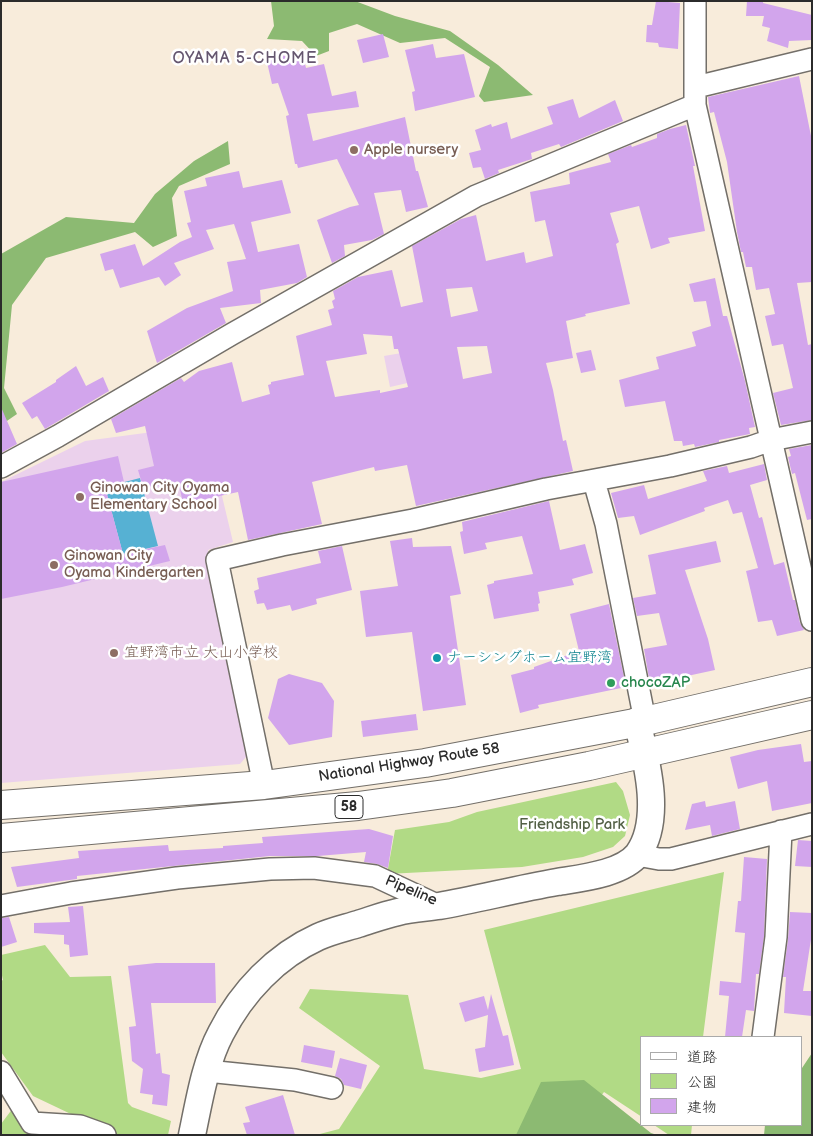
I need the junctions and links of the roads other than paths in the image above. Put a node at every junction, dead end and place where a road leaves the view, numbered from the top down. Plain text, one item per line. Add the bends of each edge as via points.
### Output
1 (695, 1) edge
2 (812, 59) edge
3 (696, 96) junction
4 (812, 432) edge
5 (771, 440) junction
6 (1, 466) edge
7 (594, 481) junction
8 (812, 620) edge
9 (812, 682) edge
10 (812, 715) edge
11 (641, 721) junction
12 (644, 753) junction
13 (264, 785) junction
14 (1, 805) edge
15 (812, 824) edge
16 (781, 831) junction
17 (1, 838) edge
18 (637, 854) junction
19 (1, 906) edge
20 (439, 906) junction
21 (763, 1036) edge
22 (207, 1071) junction
23 (1, 1072) edge
24 (332, 1088) dead end
25 (105, 1135) edge
26 (192, 1135) edge

1 - 3 street
2 - 3 street
3 - 5 street
3 - 6 street via 476,196
4 - 5 street
5 - 7 street via 670,466
5 - 8 street
7 - 11 street via 606,524
7 - 13 street via 217,560
9 - 11 highway, National Highway Route 58 / 58
10 - 12 highway, 58
11 - 12 street
11 - 13 highway, National Highway Route 58 / 58 via 425,763
12 - 17 highway, 58 via 452,793 358,806
12 - 18 street via 650,821
13 - 14 highway, National Highway Route 58 / 58
15 - 16 street
16 - 18 street via 671,859
16 - 21 street via 776,937
18 - 20 street, Pipeline via 621,867 596,875
19 - 20 street, Pipeline via 177,878 314,868 376,876
20 - 22 street via 397,912 319,937 289,953 264,973 242,999 220,1034
22 - 24 street via 295,1080
22 - 26 street
23 - 25 street via 32,1122 80,1126

